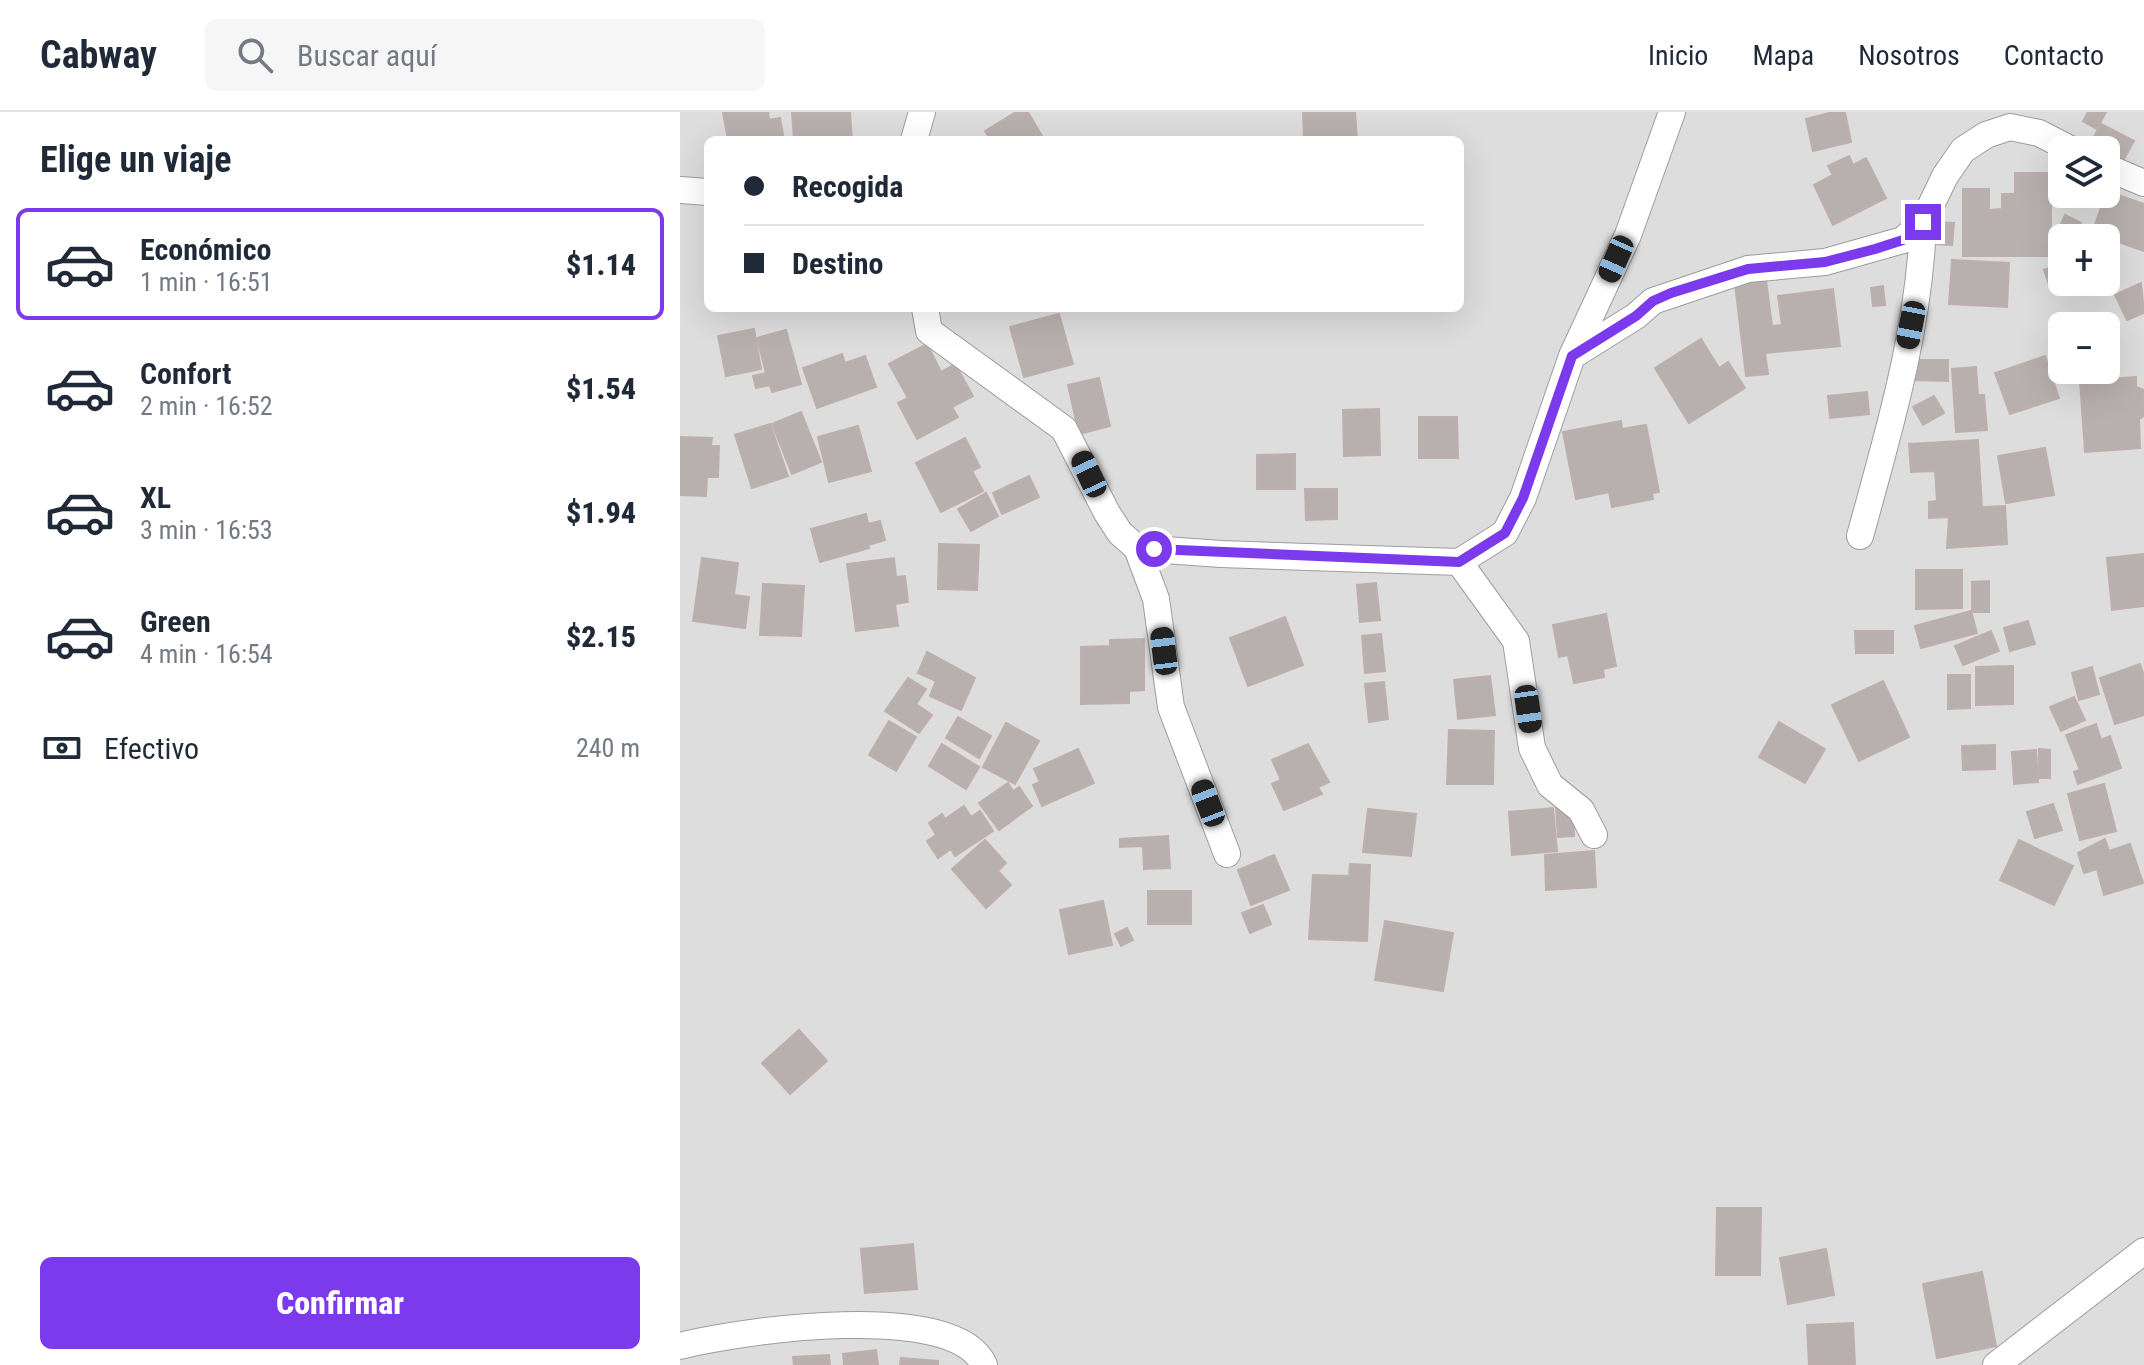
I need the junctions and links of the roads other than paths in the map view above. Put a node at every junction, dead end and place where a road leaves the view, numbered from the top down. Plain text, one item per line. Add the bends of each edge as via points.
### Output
1 (922, 112) edge
2 (1672, 112) edge
3 (915, 136) edge
4 (2048, 138) edge
5 (2120, 173) edge
6 (2144, 183) edge
7 (680, 190) edge
8 (704, 192) edge
9 (1923, 222) junction
10 (926, 312) edge
11 (1572, 356) junction
12 (1860, 536) dead end
13 (1137, 548) junction
14 (1459, 562) junction
15 (1594, 835) dead end
16 (1227, 854) dead end
17 (2144, 1251) edge
18 (680, 1346) edge
19 (984, 1365) edge
20 (1996, 1365) edge

1 - 3 street
2 - 11 street via 1628,235
4 - 9 street via 2010,127 1963,150
5 - 6 street
7 - 8 street
9 - 11 street via 1903,240 1875,249 1825,262 1748,269 1671,293
9 - 12 street via 1922,268 1894,410
10 - 13 street via 929,331 1064,429 1107,513
11 - 14 street via 1523,498 1505,533
13 - 14 street
13 - 16 street via 1156,599 1171,707
14 - 15 street via 1516,641 1532,748 1550,785 1574,802
17 - 20 street
18 - 19 street via 768,1330 911,1327 968,1343

